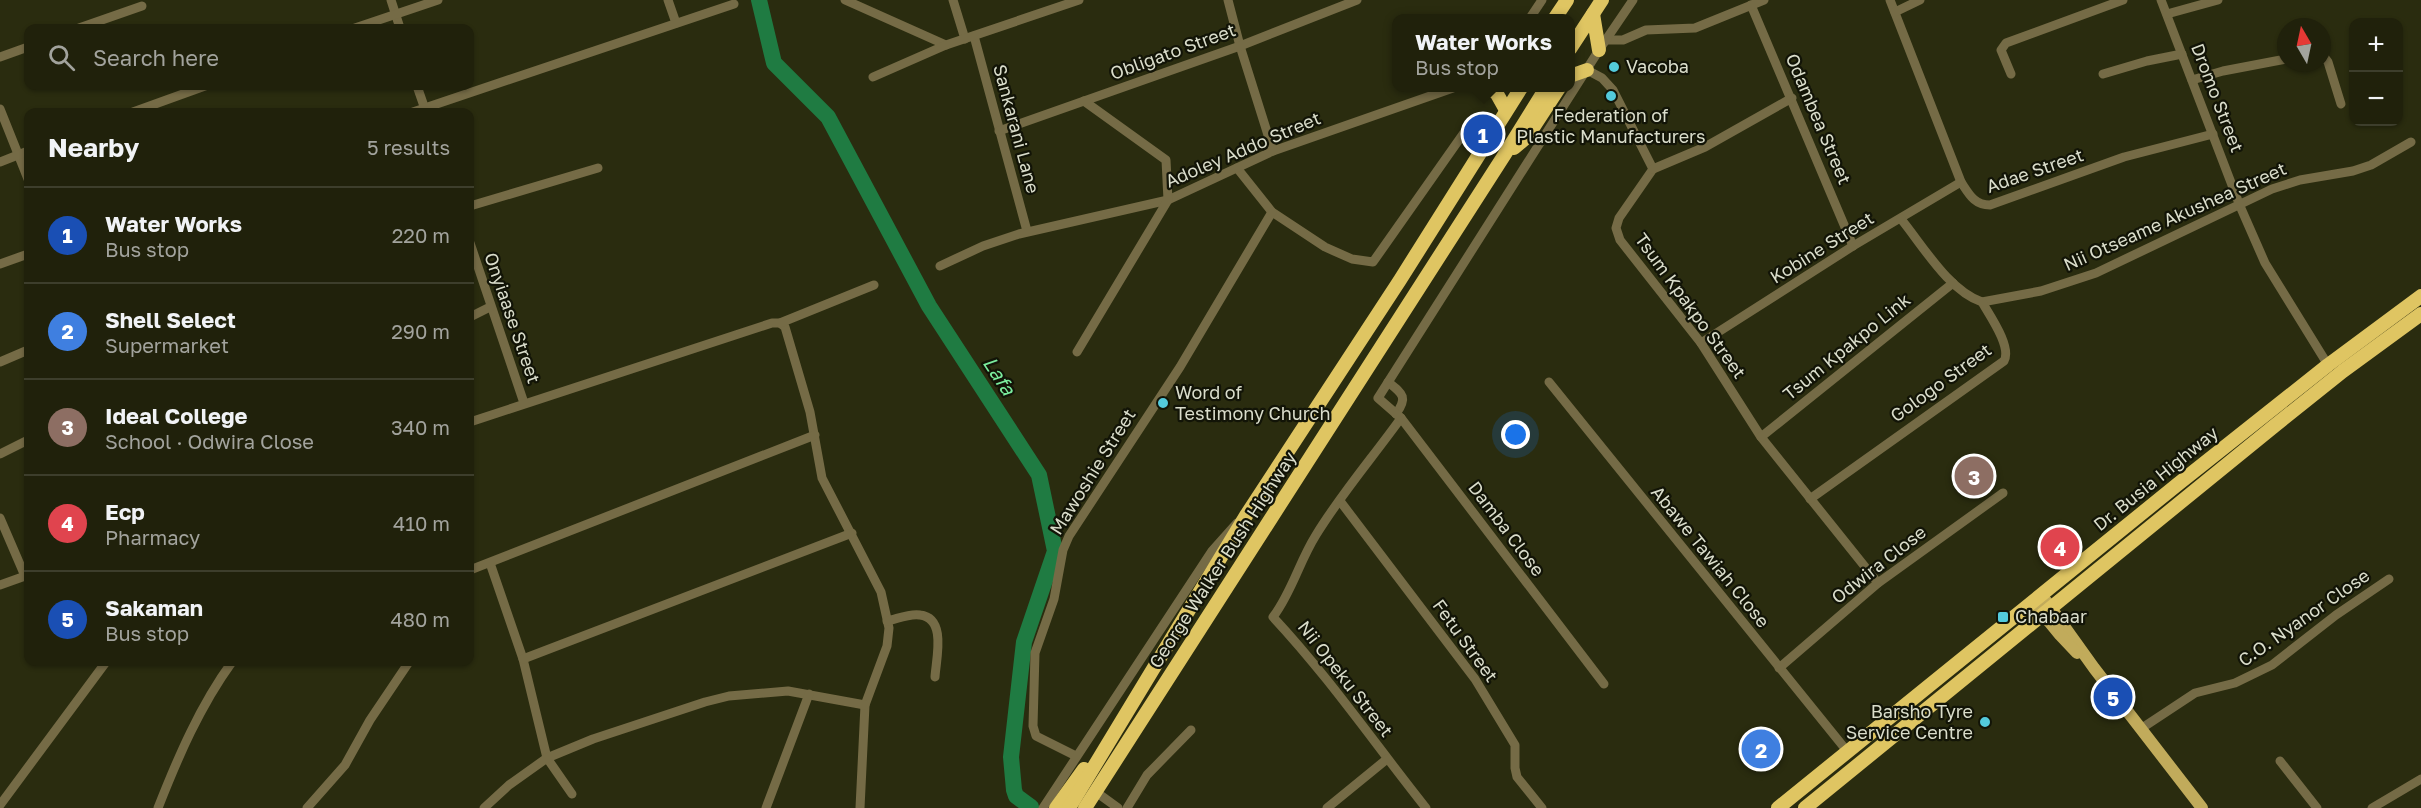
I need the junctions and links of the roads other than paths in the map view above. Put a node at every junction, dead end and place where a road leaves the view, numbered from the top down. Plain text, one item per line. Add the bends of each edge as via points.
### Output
1 (391, 0) edge
2 (438, 0) edge
3 (668, 0) edge
4 (845, 0) edge
5 (953, 0) edge
6 (1079, 0) edge
7 (1228, 0) edge
8 (1357, 0) edge
9 (1542, 0) edge
10 (1567, 0) edge
11 (1576, 0) edge
12 (1602, 0) edge
13 (1633, 0) edge
14 (1764, 0) edge
15 (1890, 0) edge
16 (1920, 0) edge
17 (2122, 0) edge
18 (2161, 0) edge
19 (2218, 0) edge
20 (734, 4) dead end
21 (1751, 5) junction
22 (142, 6) dead end
23 (1894, 12) junction
24 (395, 13) junction
25 (1533, 14) edge
26 (1558, 14) edge
27 (1567, 14) edge
28 (1593, 14) junction
29 (2167, 14) junction
30 (676, 23) junction
31 (90, 24) edge
32 (366, 24) edge
33 (399, 24) edge
34 (970, 37) junction
35 (1575, 42) edge
36 (945, 45) junction
37 (1602, 45) junction
38 (1240, 46) junction
39 (24, 48) edge
40 (2182, 54) junction
41 (0, 57) edge
42 (2277, 61) edge
43 (1587, 70) junction
44 (2331, 72) edge
45 (1575, 74) edge
46 (2103, 74) dead end
47 (2011, 75) dead end
48 (873, 77) dead end
49 (2192, 80) junction
50 (1575, 89) edge
51 (194, 90) edge
52 (418, 90) edge
53 (1439, 92) edge
54 (1495, 92) edge
55 (1518, 92) edge
56 (1542, 92) edge
57 (1556, 92) edge
58 (1573, 92) edge
59 (1792, 98) junction
60 (1084, 101) junction
61 (2341, 104) dead end
62 (144, 108) edge
63 (424, 108) edge
64 (431, 108) edge
65 (0, 110) edge
66 (1506, 110) junction
67 (1468, 127) dead end
68 (999, 132) junction
69 (2213, 134) junction
70 (2411, 142) dead end
71 (1273, 151) junction
72 (24, 153) edge
73 (1505, 154) junction
74 (18, 155) junction
75 (0, 162) edge
76 (598, 168) dead end
77 (1237, 168) junction
78 (24, 169) edge
79 (1653, 169) junction
80 (1961, 182) junction
81 (1168, 200) junction
82 (474, 205) edge
83 (2240, 206) junction
84 (1272, 212) junction
85 (1901, 219) junction
86 (1027, 231) junction
87 (1853, 246) junction
88 (24, 255) edge
89 (474, 256) edge
90 (0, 264) edge
91 (940, 266) dead end
92 (1953, 283) junction
93 (874, 285) dead end
94 (2421, 296) edge
95 (1982, 302) junction
96 (490, 307) junction
97 (2421, 314) edge
98 (474, 315) edge
99 (780, 323) junction
100 (1701, 343) junction
101 (24, 352) edge
102 (1077, 352) dead end
103 (0, 362) edge
104 (2328, 365) junction
105 (1388, 382) junction
106 (1549, 382) dead end
107 (524, 403) junction
108 (1399, 416) junction
109 (474, 421) edge
110 (815, 435) junction
111 (1761, 437) junction
112 (24, 442) edge
113 (0, 454) edge
114 (2003, 494) dead end
115 (1810, 499) junction
116 (1340, 501) junction
117 (1247, 514) junction
118 (0, 518) edge
119 (852, 533) junction
120 (490, 563) junction
121 (24, 569) edge
122 (474, 569) edge
123 (24, 576) edge
124 (2389, 579) dead end
125 (1878, 583) junction
126 (0, 585) edge
127 (2038, 598) junction
128 (2047, 610) junction
129 (887, 621) junction
130 (523, 659) junction
131 (103, 666) edge
132 (229, 666) edge
133 (406, 666) edge
134 (1779, 668) junction
135 (935, 677) dead end
136 (1604, 684) dead end
137 (1141, 690) junction
138 (809, 694) junction
139 (865, 705) junction
140 (2142, 728) junction
141 (1191, 730) dead end
142 (1847, 751) junction
143 (1076, 756) junction
144 (547, 758) junction
145 (1387, 759) junction
146 (2280, 761) dead end
147 (2421, 779) edge
148 (1096, 792) junction
149 (572, 794) dead end
150 (0, 805) edge
151 (1086, 807) edge
152 (158, 808) edge
153 (307, 808) edge
154 (484, 808) edge
155 (766, 808) edge
156 (860, 808) edge
157 (1043, 808) edge
158 (1056, 808) edge
159 (1069, 808) edge
160 (1118, 808) edge
161 (1127, 808) edge
162 (1327, 808) edge
163 (1426, 808) edge
164 (1542, 808) edge
165 (1778, 808) edge
166 (1805, 808) edge
167 (2202, 808) edge
168 (2318, 808) edge
169 (2372, 808) edge

1 - 24 street
2 - 24 street
3 - 30 street
4 - 36 street
5 - 34 street, Sankarani Lane
6 - 34 street
7 - 38 street
8 - 38 street, Obligato Street
9 - 25 street
10 - 26 highway
11 - 27 highway
12 - 28 highway
13 - 37 street
14 - 21 street
15 - 23 street, Adae Street
16 - 23 street
17 - 47 street via 2006,43 2001,50
18 - 29 street, Dromo Street
19 - 29 street
20 - 30 street
21 - 37 street via 1695,28 1646,30
21 - 59 street, Odambea Street
22 - 31 street
23 - 80 street, Adae Street
24 - 32 street
24 - 33 street
28 - 35 highway
28 - 37 highway
29 - 40 street, Dromo Street
30 - 64 street
34 - 36 street
34 - 68 street, Sankarani Lane
36 - 48 street
37 - 43 street
38 - 60 street, Obligato Street
38 - 71 street
39 - 41 street
40 - 46 street
40 - 49 street, Dromo Street
42 - 49 street
43 - 45 highway
43 - 50 street
43 - 79 street via 1613,90
44 - 61 street
49 - 69 street, Dromo Street
51 - 62 street
52 - 63 street
53 - 71 street, Adoley Addo Street
54 - 66 highway
55 - 66 highway, George Walker Bush Highway
56 - 73 highway, George Walker Bush Highway
57 - 73 highway via 1527,137
58 - 105 street
59 - 79 street via 1706,147
59 - 87 street, Odambea Street
60 - 68 street, Obligato Street
60 - 81 street via 1166,160
65 - 74 street
66 - 117 highway, George Walker Bush Highway
67 - 84 street via 1373,262 1352,259 1325,247
68 - 86 street, Sankarani Lane
69 - 80 street, Adae Street via 2124,157 1990,205 1972,200
69 - 83 street, Dromo Street
70 - 83 street, Nii Otseame Akushea Street via 2371,165 2300,180
71 - 77 street, Adoley Addo Street
72 - 74 street
73 - 148 highway, George Walker Bush Highway
74 - 75 street
74 - 78 street
76 - 82 street
77 - 81 street, Adoley Addo Street
77 - 84 street
79 - 100 street, Tsum Kpakpo Street via 1616,228 1620,240
80 - 85 street, Kobine Street
81 - 86 street, Adoley Addo Street
81 - 102 street
83 - 95 street, Nii Otseame Akushea Street via 2071,282
83 - 104 street, Dromo Street via 2265,263
84 - 143 street, Mawoshie Street via 1180,367 1063,550 1054,599 1035,653 1033,726 1036,736
85 - 87 street, Kobine Street
85 - 92 street
86 - 91 street, Adoley Addo Street
87 - 100 street, Kobine Street
88 - 90 street
89 - 96 street, Onyiaase Street
92 - 95 street
92 - 111 street, Tsum Kpakpo Link
93 - 99 street
94 - 104 highway, Dr. Busia Highway
95 - 115 street, Gologo Street via 2007,350 2004,361
96 - 98 street
96 - 107 street, Onyiaase Street
97 - 128 highway, Dr. Busia Highway via 2343,371
99 - 107 street
99 - 110 street via 785,327
100 - 111 street, Tsum Kpakpo Street
101 - 103 street
104 - 127 highway, Dr. Busia Highway
105 - 108 street via 1404,399
105 - 108 street, Damba Close via 1378,398
106 - 134 street, Abawe Tawiah Close
107 - 109 street
108 - 116 street, Nii Opeku Street
108 - 136 street, Damba Close
110 - 119 street via 822,478
110 - 120 street
111 - 115 street, Tsum Kpakpo Street
112 - 113 street
114 - 125 street, Odwira Close
115 - 125 street, Tsum Kpakpo Street
116 - 145 street, Nii Opeku Street via 1302,559 1287,596 1273,617 1318,666
116 - 164 street, Fetu Street via 1475,679 1512,740 1515,773
117 - 137 highway, George Walker Bush Highway
117 - 143 street, George Walker Bush Highway via 1212,551
118 - 121 street
119 - 129 street via 881,592
119 - 130 street
120 - 122 street
120 - 130 street
123 - 126 street
124 - 140 street, C.O. Nyanor Close via 2272,665 2244,680 2195,693
125 - 134 street, Odwira Close
127 - 128 main road
127 - 142 highway, Dr. Busia Highway
128 - 140 main road
128 - 166 highway, Dr. Busia Highway
129 - 135 street via 928,617 938,632
129 - 139 street via 887,646
130 - 144 street
131 - 150 street
132 - 152 street via 182,749
133 - 153 street via 345,765
134 - 142 street, Abawe Tawiah Close
137 - 158 highway
137 - 159 highway, George Walker Bush Highway
138 - 139 street
138 - 144 street via 788,691 729,696 593,739
138 - 155 street
139 - 156 street
140 - 167 main road
141 - 161 street via 1147,775
142 - 165 highway, Dr. Busia Highway
143 - 157 street, George Walker Bush Highway
144 - 149 street
144 - 154 street
145 - 162 street
145 - 163 street, Nii Opeku Street
146 - 168 street
147 - 169 street
148 - 151 highway, George Walker Bush Highway
148 - 160 street

